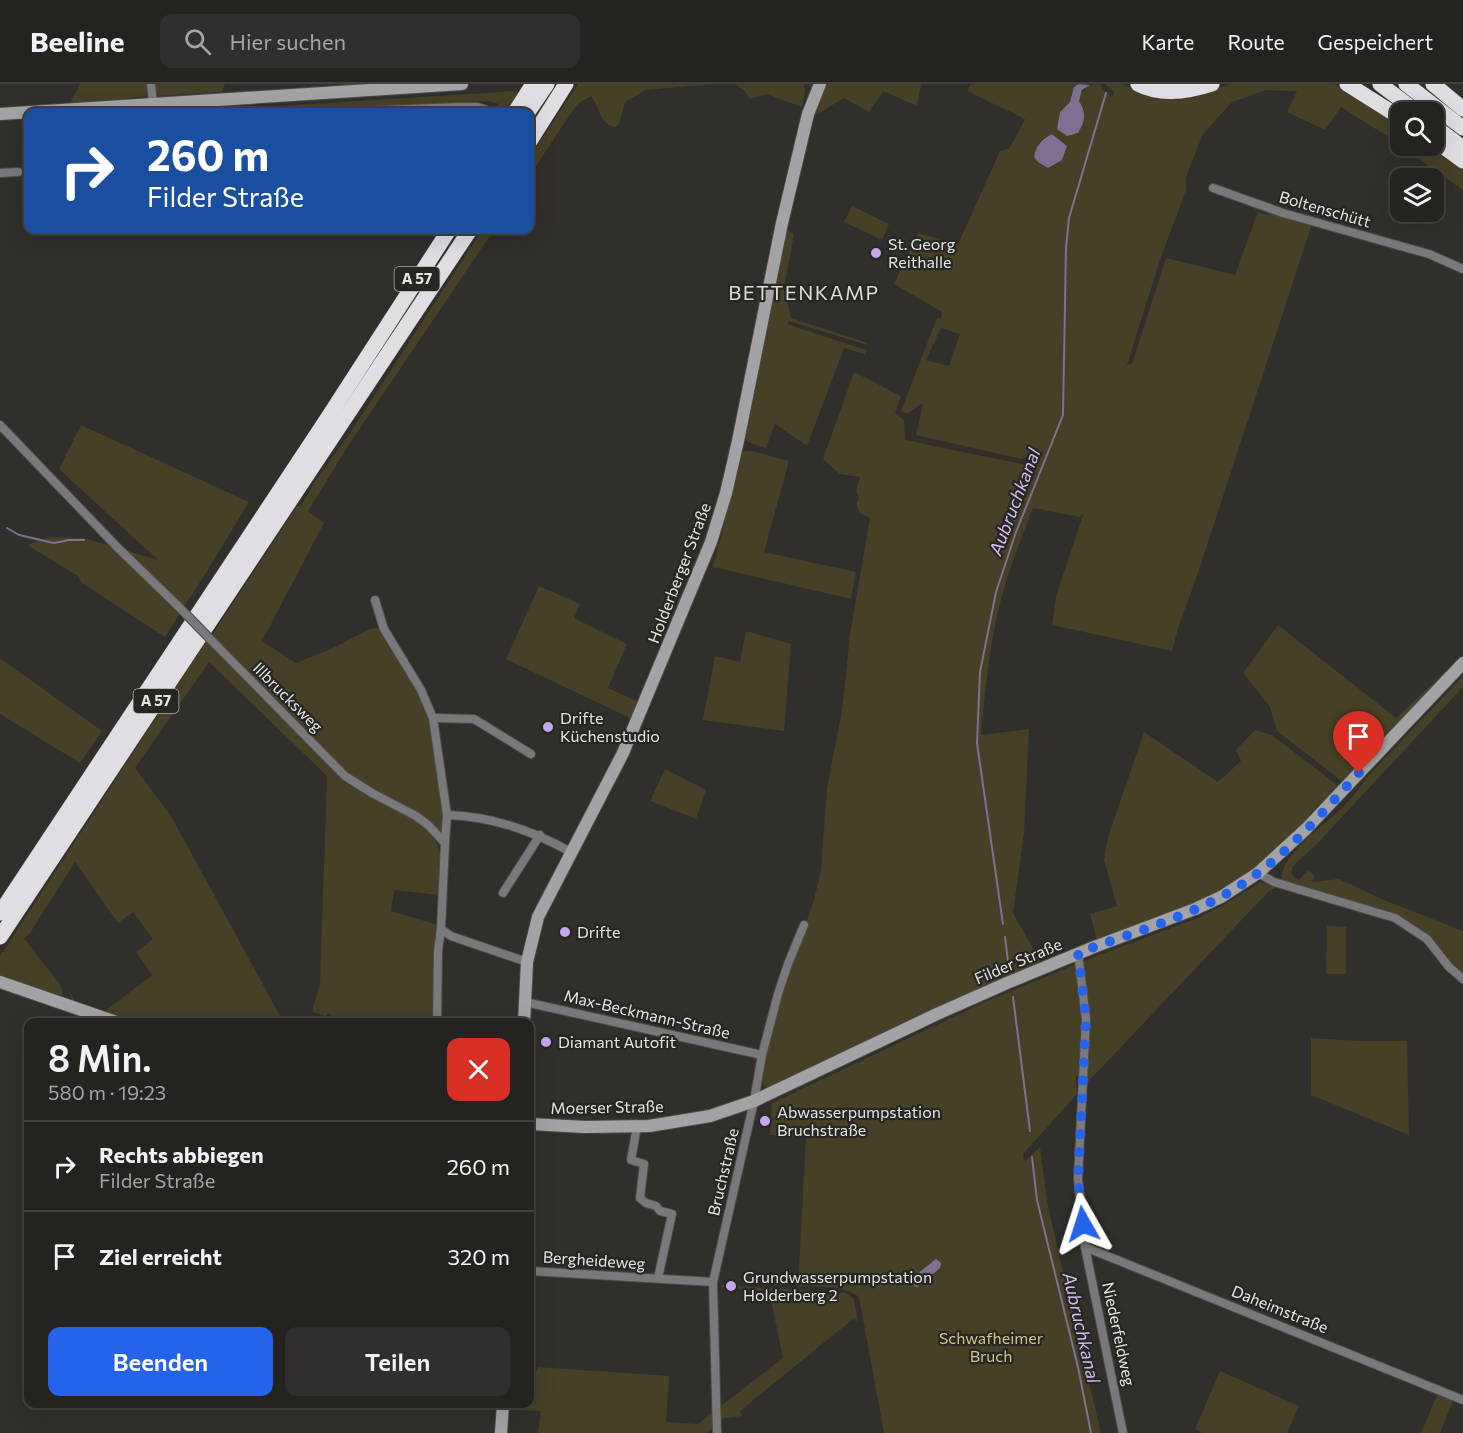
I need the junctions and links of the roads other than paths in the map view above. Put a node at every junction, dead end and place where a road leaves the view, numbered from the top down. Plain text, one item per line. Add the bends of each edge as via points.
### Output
1 (151, 84) edge
2 (462, 84) edge
3 (533, 84) edge
4 (547, 84) edge
5 (566, 84) edge
6 (571, 84) edge
7 (810, 84) edge
8 (820, 84) edge
9 (1138, 84) edge
10 (1212, 84) edge
11 (1347, 84) edge
12 (1357, 84) edge
13 (1380, 84) edge
14 (1406, 84) edge
15 (1433, 84) edge
16 (1446, 84) edge
17 (1404, 102) edge
18 (1463, 104) edge
19 (153, 108) edge
20 (165, 108) edge
21 (417, 108) edge
22 (481, 108) edge
23 (517, 108) edge
24 (531, 108) edge
25 (1390, 109) edge
26 (1463, 109) edge
27 (1390, 110) edge
28 (24, 113) edge
29 (0, 114) edge
30 (808, 114) junction
31 (1463, 128) edge
32 (1444, 134) edge
33 (534, 135) edge
34 (534, 135) edge
35 (1444, 147) edge
36 (1463, 148) edge
37 (1463, 161) edge
38 (18, 172) dead end
39 (0, 173) edge
40 (1213, 188) dead end
41 (445, 234) edge
42 (467, 234) edge
43 (1463, 269) edge
44 (0, 425) edge
45 (375, 600) dead end
46 (1463, 663) edge
47 (432, 718) junction
48 (531, 754) dead end
49 (447, 814) junction
50 (540, 836) junction
51 (445, 843) junction
52 (571, 852) junction
53 (1258, 873) junction
54 (503, 893) dead end
55 (0, 913) edge
56 (804, 925) dead end
57 (441, 929) junction
58 (0, 937) edge
59 (1078, 953) junction
60 (528, 962) junction
61 (1463, 979) edge
62 (0, 982) edge
63 (525, 1002) junction
64 (104, 1018) edge
65 (437, 1018) edge
66 (524, 1018) edge
67 (762, 1055) junction
68 (754, 1101) junction
69 (534, 1124) edge
70 (636, 1132) dead end
71 (1085, 1247) junction
72 (534, 1271) edge
73 (658, 1278) junction
74 (713, 1282) junction
75 (1463, 1400) edge
76 (503, 1408) edge
77 (501, 1433) edge
78 (717, 1433) edge
79 (1123, 1433) edge

1 - 19 street
2 - 20 main road
3 - 23 highway
4 - 24 highway
5 - 33 highway
6 - 34 highway
7 - 30 main road, Holderberger Straße
8 - 30 main road, Holderberger Straße
9 - 10 highway via 1169,92
11 - 27 highway
12 - 25 highway
13 - 17 highway
14 - 31 highway
15 - 26 highway
16 - 18 highway
21 - 22 street
28 - 29 main road
30 - 52 main road, Holderberger Straße via 738,441 711,543 623,753
32 - 36 highway
35 - 37 highway
38 - 39 street
40 - 43 street, Boltenschütt via 1283,213 1429,254
41 - 55 highway, A 57
42 - 58 highway, A 57
44 - 51 street, Illbrucksweg, bridge via 345,776 416,816
45 - 47 street via 384,629 421,690
46 - 53 main road, Filder Straße via 1306,829
47 - 48 street via 474,718
47 - 49 street
49 - 50 street via 482,817
49 - 51 street
50 - 52 street
50 - 54 street
51 - 57 street
52 - 60 main road, Holderberger Straße via 538,917
53 - 59 main road, Filder Straße via 1195,909
53 - 61 street via 1274,882 1395,918 1428,939
56 - 67 street, Bruchstraße via 781,984
57 - 60 street
57 - 65 street
59 - 68 main road, Filder Straße via 937,1014
59 - 71 street, Niederfeldweg via 1086,1019 1078,1179
60 - 63 main road, Holderberger Straße
62 - 64 main road
63 - 66 main road, Holderberger Straße
63 - 67 street, Max-Beckmann-Straße
67 - 68 street, Bruchstraße
68 - 69 main road, Moerser Straße via 710,1116 649,1126
68 - 74 street, Bruchstraße
70 - 73 street, Bergheideweg via 631,1160 644,1164 640,1198 672,1214
71 - 75 street, Daheimstraße
71 - 79 street, Niederfeldweg
72 - 73 street, Bergheideweg
73 - 74 street, Bergheideweg
74 - 78 street, Bruchstraße
76 - 77 main road

